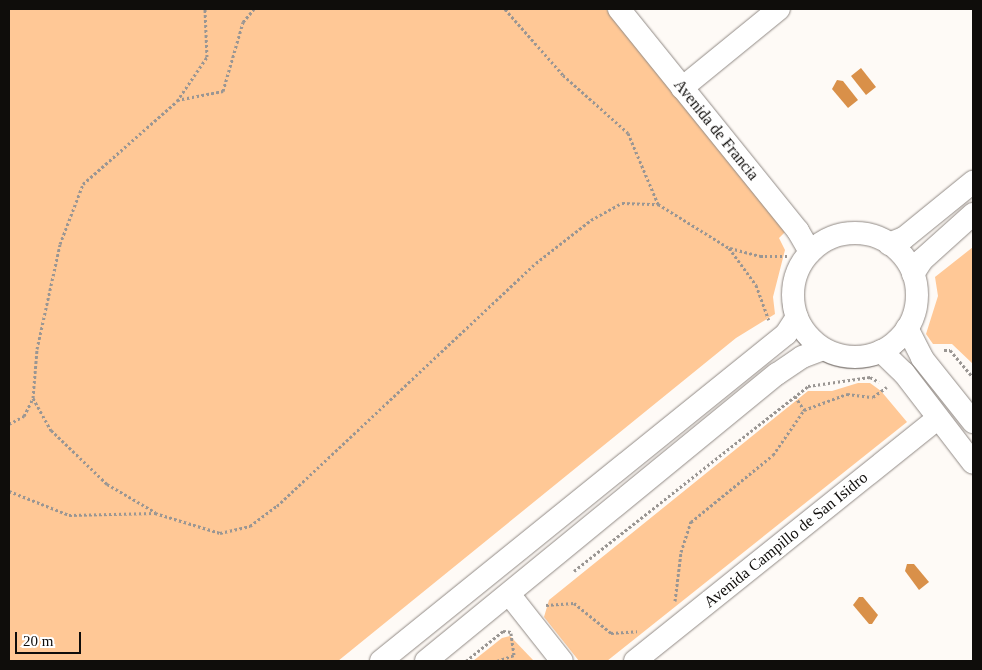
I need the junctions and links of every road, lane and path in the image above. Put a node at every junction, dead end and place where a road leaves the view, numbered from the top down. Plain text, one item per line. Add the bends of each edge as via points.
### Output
1 (206, 9) edge
2 (254, 9) edge
3 (505, 9) edge
4 (619, 9) edge
5 (779, 9) edge
6 (682, 88) junction
7 (177, 100) junction
8 (973, 182) edge
9 (658, 204) junction
10 (973, 214) edge
11 (894, 242) junction
12 (730, 248) junction
13 (801, 251) junction
14 (916, 269) junction
15 (786, 323) junction
16 (913, 342) junction
17 (817, 351) junction
18 (885, 355) junction
19 (973, 377) edge
20 (796, 396) junction
21 (33, 398) junction
22 (804, 410) junction
23 (938, 418) junction
24 (973, 422) edge
25 (9, 424) edge
26 (973, 463) edge
27 (9, 491) edge
28 (156, 513) junction
29 (569, 576) dead end
30 (509, 594) junction
31 (545, 600) dead end
32 (669, 605) dead end
33 (534, 613) junction
34 (642, 626) dead end
35 (511, 632) junction
36 (381, 661) edge
37 (426, 661) edge
38 (466, 661) edge
39 (497, 661) edge
40 (562, 661) edge
41 (634, 661) edge

1 - 7 path via 207,57
2 - 7 path via 243,22 223,92
3 - 9 path via 563,75 628,133
4 - 6 street, Avenida de Francia
5 - 6 street
6 - 13 street, Avenida de Francia
7 - 21 path via 82,184 60,244 37,348
8 - 11 street
9 - 12 path
9 - 28 path via 622,203 591,220 536,263 277,506 250,526 220,533
10 - 14 street
11 - 13 street via 856,233 831,238
11 - 13 path via 874,228 845,225 819,234
11 - 14 path
11 - 14 street
12 - 13 path via 760,256
12 - 15 path
13 - 15 street via 794,304
13 - 15 path via 791,262 785,277
14 - 16 street
14 - 16 path via 925,300
15 - 17 path
15 - 17 street via 812,340
15 - 36 street
16 - 18 path
16 - 18 street via 896,342
16 - 19 path via 935,350 950,350
16 - 24 street
17 - 18 street via 862,357
17 - 18 path via 843,367 866,367
17 - 30 street via 777,374
18 - 23 street
20 - 22 path
20 - 22 path via 808,386 870,377 888,386 873,397 847,394
20 - 29 path
21 - 25 path via 24,416
21 - 28 path via 51,430 107,484
22 - 32 path via 772,455 691,522 681,552 676,600
23 - 26 street
23 - 41 street, Avenida Campillo de San Isidro
27 - 28 path via 69,515
30 - 33 street
30 - 37 street
31 - 33 path
33 - 34 path via 574,602 611,633 636,632
33 - 35 path via 520,631
33 - 35 path via 511,623
33 - 40 street
35 - 38 path via 503,631
35 - 39 path via 514,655

